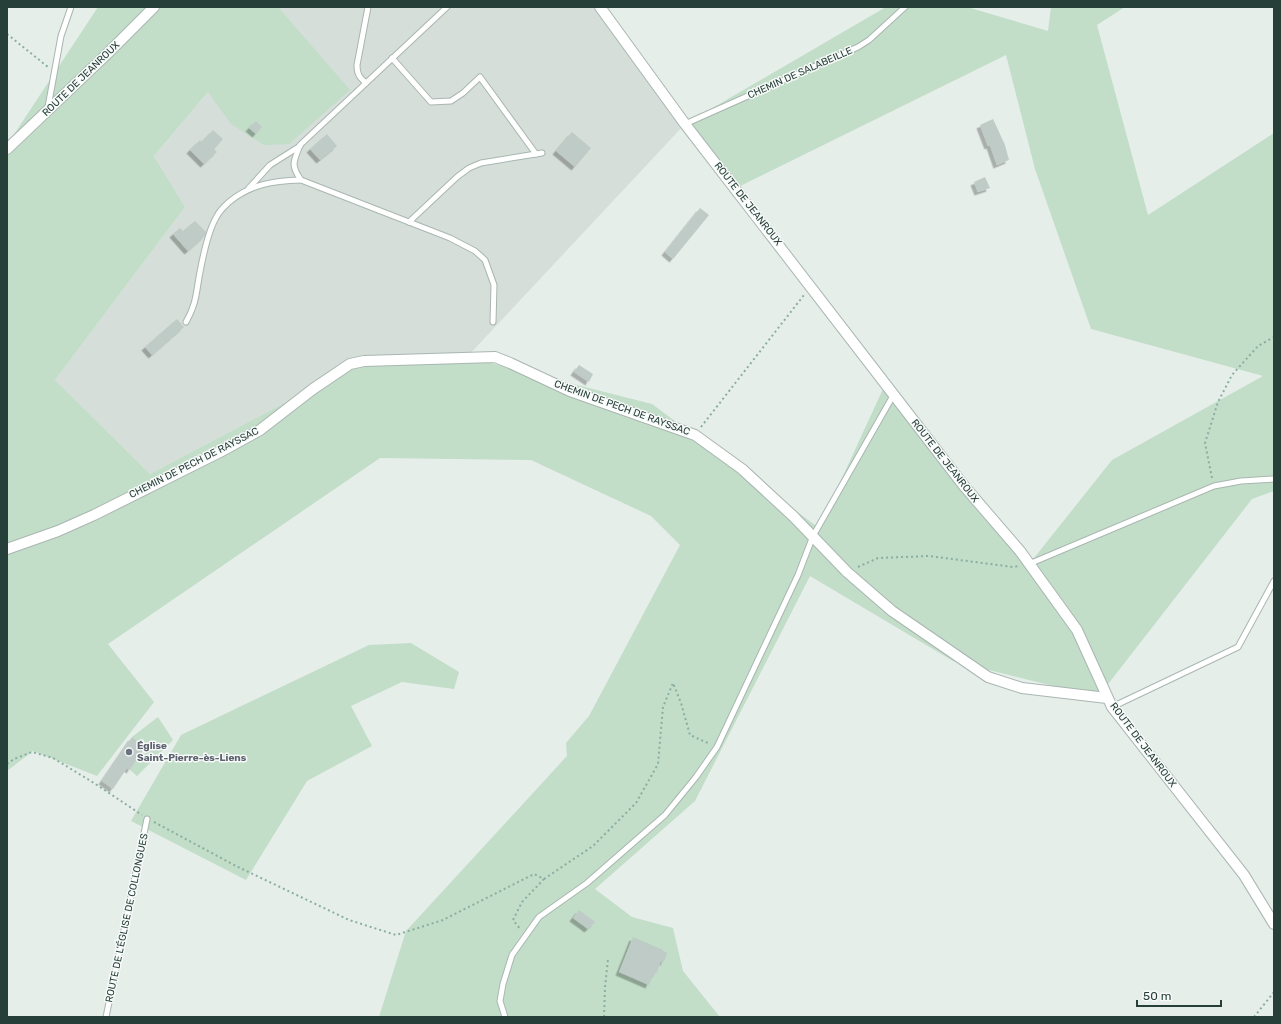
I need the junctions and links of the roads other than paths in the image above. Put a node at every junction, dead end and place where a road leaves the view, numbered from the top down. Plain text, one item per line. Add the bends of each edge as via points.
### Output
1 (71, 7) edge
2 (154, 7) edge
3 (368, 7) edge
4 (447, 7) edge
5 (600, 7) edge
6 (905, 7) edge
7 (392, 58) junction
8 (366, 83) junction
9 (47, 112) junction
10 (685, 124) junction
11 (300, 145) junction
12 (7, 148) edge
13 (536, 154) junction
14 (542, 154) dead end
15 (301, 180) junction
16 (247, 190) junction
17 (409, 222) junction
18 (186, 322) dead end
19 (493, 322) dead end
20 (894, 394) junction
21 (1274, 479) edge
22 (813, 536) junction
23 (7, 549) edge
24 (1029, 564) junction
25 (1274, 581) edge
26 (1107, 698) junction
27 (1112, 708) junction
28 (147, 819) road end
29 (1274, 924) edge
30 (106, 1017) edge
31 (505, 1017) edge

1 - 9 lane via 61,36
2 - 9 street, ROUTE DE JEANROUX
3 - 8 lane via 357,65 357,72
4 - 7 lane
5 - 10 street, ROUTE DE JEANROUX
6 - 10 lane, CHEMIN DE SALABEILLE via 858,48
7 - 8 lane
7 - 13 lane via 432,102 451,101 480,77
8 - 11 lane
9 - 12 street, ROUTE DE JEANROUX
10 - 20 street, ROUTE DE JEANROUX
11 - 15 lane via 294,160 295,171
11 - 16 lane via 270,165
13 - 14 lane
13 - 17 lane via 481,163 469,168
15 - 16 lane via 278,181
15 - 17 lane
16 - 18 lane via 233,199 216,216 202,260 193,310
17 - 19 lane via 457,241 485,260 494,286
20 - 22 lane
20 - 24 street, ROUTE DE JEANROUX via 964,486
21 - 24 lane via 1214,486
22 - 23 street, CHEMIN DE PECH DE RAYSSAC via 742,469 695,435 570,391 494,357 364,360 350,364 260,430 220,452 94,515
22 - 26 street via 848,572 892,611 988,677 1022,688
22 - 31 lane via 798,575 717,747 665,815 587,883 539,917 512,955 500,1001
24 - 26 street, ROUTE DE JEANROUX via 1077,630
25 - 27 lane via 1238,647
26 - 27 street, ROUTE DE JEANROUX
27 - 29 street, ROUTE DE JEANROUX via 1244,875
28 - 30 lane, ROUTE DE L’ÉGLISE DE COLLONGUES

